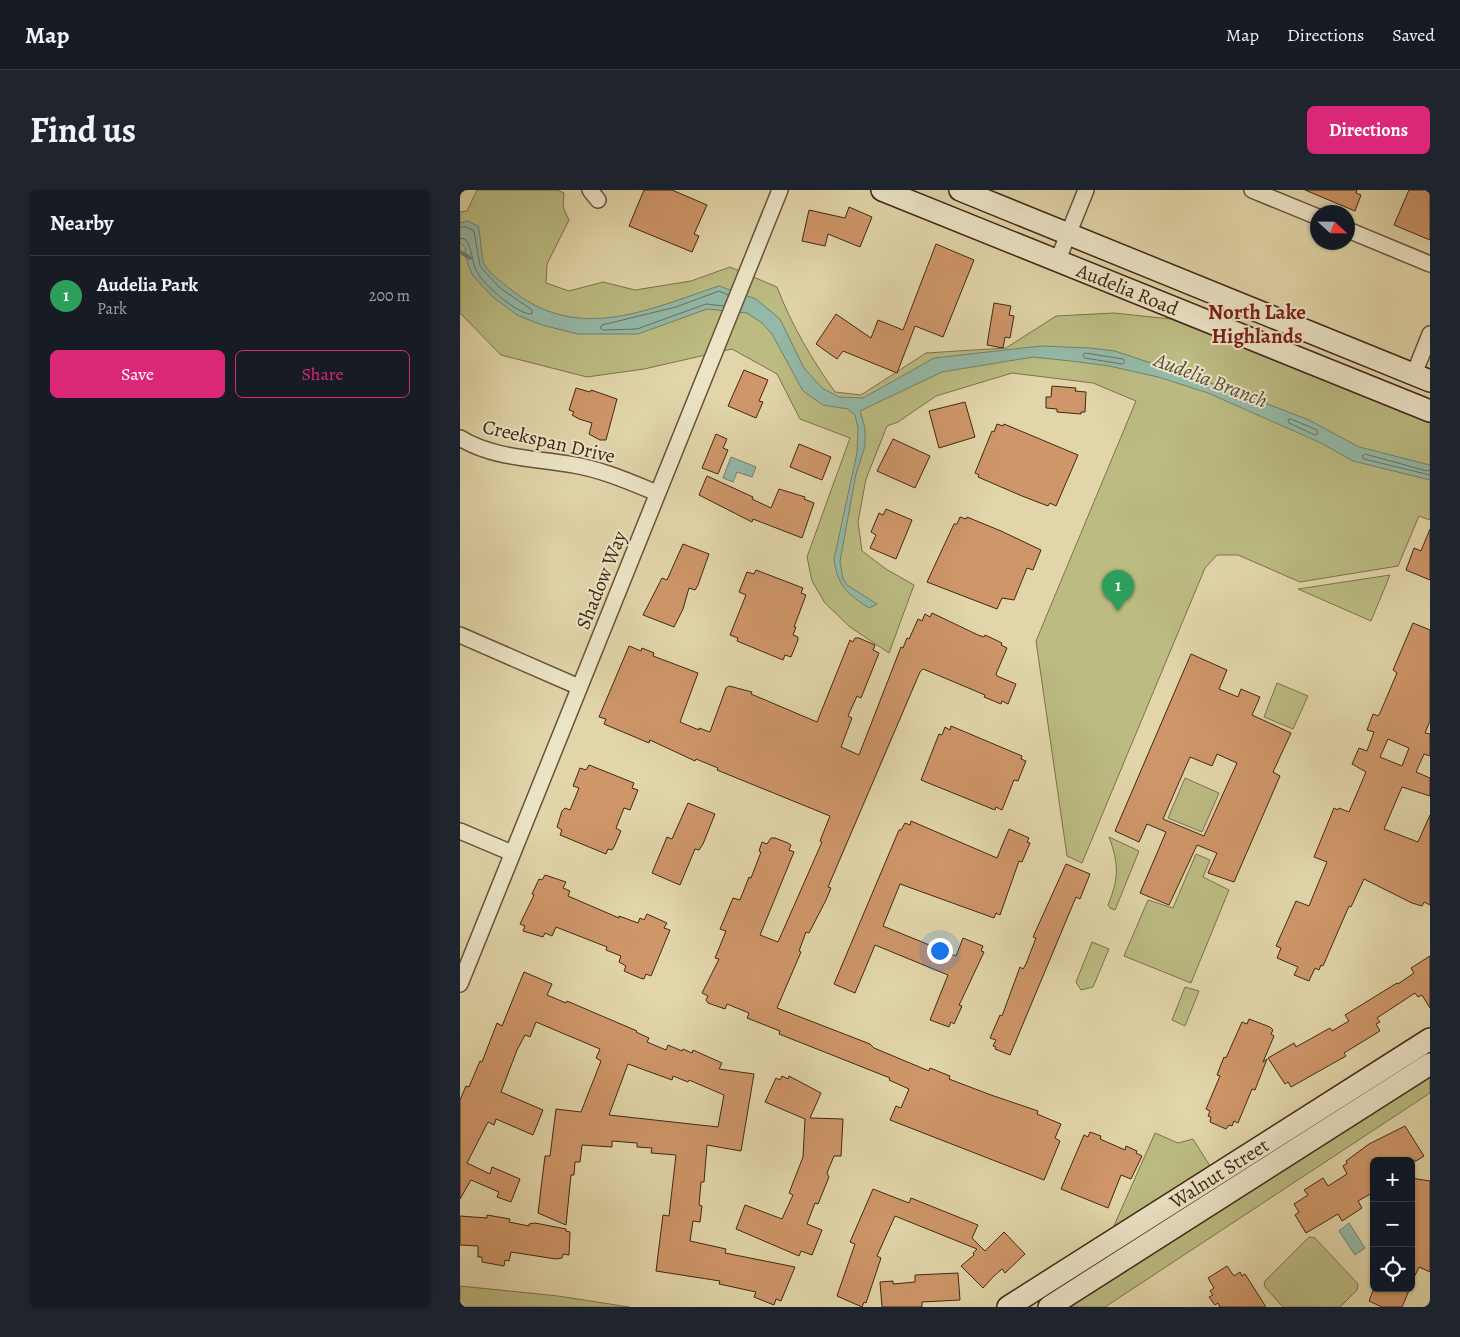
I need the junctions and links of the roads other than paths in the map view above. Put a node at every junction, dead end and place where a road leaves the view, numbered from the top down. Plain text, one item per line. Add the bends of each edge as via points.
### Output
1 (780, 190) edge
2 (882, 190) edge
3 (960, 190) edge
4 (1086, 190) edge
5 (1252, 190) edge
6 (1280, 195) edge
7 (1310, 212) edge
8 (1355, 233) edge
9 (1068, 234) junction
10 (1057, 262) junction
11 (1430, 264) edge
12 (1156, 270) junction
13 (1176, 278) junction
14 (1145, 297) junction
15 (1166, 305) junction
16 (1430, 334) edge
17 (1422, 378) edge
18 (1404, 401) junction
19 (1430, 411) edge
20 (460, 438) edge
21 (657, 493) junction
22 (460, 635) edge
23 (579, 687) junction
24 (460, 831) edge
25 (512, 853) junction
26 (460, 984) edge
27 (1430, 1039) edge
28 (1430, 1064) edge
29 (1226, 1169) junction
30 (1238, 1188) junction
31 (1008, 1307) edge
32 (1050, 1307) edge

1 - 21 street, Shadow Way
2 - 10 main road, Audelia Road
3 - 9 main road, Audelia Road
4 - 9 street
5 - 6 street
6 - 7 street
8 - 11 street
9 - 10 street
9 - 12 main road, Audelia Road
10 - 14 main road, Audelia Road
12 - 13 main road, Audelia Road
12 - 14 main road
13 - 15 main road
13 - 17 main road, Audelia Road
14 - 15 main road, Audelia Road
15 - 18 main road, Audelia Road
16 - 17 street
17 - 18 main road
18 - 19 main road, Audelia Road
20 - 21 street, Creekspan Drive via 491,452 602,471
21 - 23 street, Shadow Way
22 - 23 street
23 - 25 street, Shadow Way
24 - 25 street
25 - 26 street, Shadow Way
27 - 29 main road, Walnut Street
28 - 30 main road, Walnut Street
29 - 30 main road
29 - 31 main road, Walnut Street
30 - 32 main road, Walnut Street

